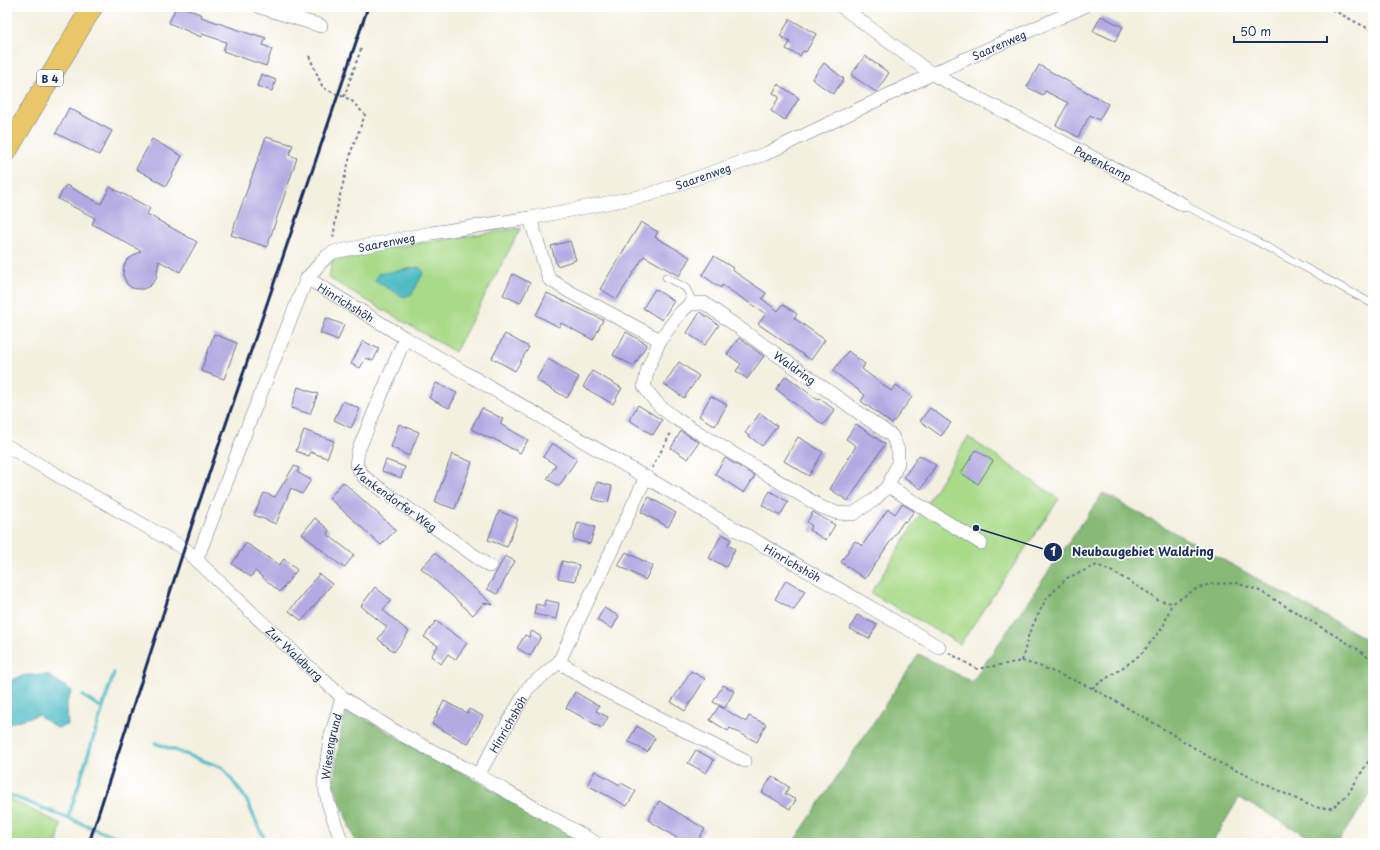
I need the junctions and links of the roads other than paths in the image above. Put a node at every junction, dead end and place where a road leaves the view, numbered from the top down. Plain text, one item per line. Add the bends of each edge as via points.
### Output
1 (92, 7) edge
2 (260, 7) edge
3 (842, 7) edge
4 (1083, 7) edge
5 (321, 26) dead end
6 (932, 74) junction
7 (7, 150) edge
8 (1184, 205) joint
9 (530, 218) junction
10 (666, 277) dead end
11 (306, 278) junction
12 (694, 304) junction
13 (1373, 304) edge
14 (405, 338) junction
15 (660, 340) junction
16 (7, 446) edge
17 (646, 477) junction
18 (888, 486) junction
19 (981, 543) dead end
20 (197, 559) junction
21 (489, 566) dead end
22 (939, 647) road end
23 (560, 662) junction
24 (342, 697) junction
25 (745, 761) dead end
26 (478, 775) junction
27 (342, 843) edge
28 (596, 843) edge

1 - 7 main road, B 4
2 - 5 street
3 - 6 street, Papenkamp
4 - 6 street, Saarenweg
6 - 8 street, Papenkamp
6 - 9 street, Saarenweg via 765,154 648,195
8 - 13 lane, Papenkamp
9 - 11 street, Saarenweg via 334,252
9 - 15 street via 549,279
10 - 12 lane via 686,288
11 - 14 street, Hinrichshöh
11 - 20 street, Hinrichshöh
12 - 15 street, Waldring via 690,304 681,312
12 - 18 street, Waldring via 704,303 715,310 892,436 898,450 898,463
14 - 17 street, Hinrichshöh
14 - 21 street, Wankendorfer Weg via 358,451 356,465 364,477
15 - 18 street, Waldring via 648,368 644,386 661,408 678,420 821,507 837,513 853,514 874,500
16 - 20 street, Zur Waldburg via 185,549
17 - 22 street, Hinrichshöh
17 - 23 street, Hinrichshöh
18 - 19 street
20 - 24 street, Zur Waldburg
23 - 25 street via 604,690
23 - 26 street, Hinrichshöh via 528,688
24 - 26 street, Zur Waldburg via 393,730
24 - 27 street, Wiesengrund via 330,739 324,783
26 - 28 street, Zur Waldburg

